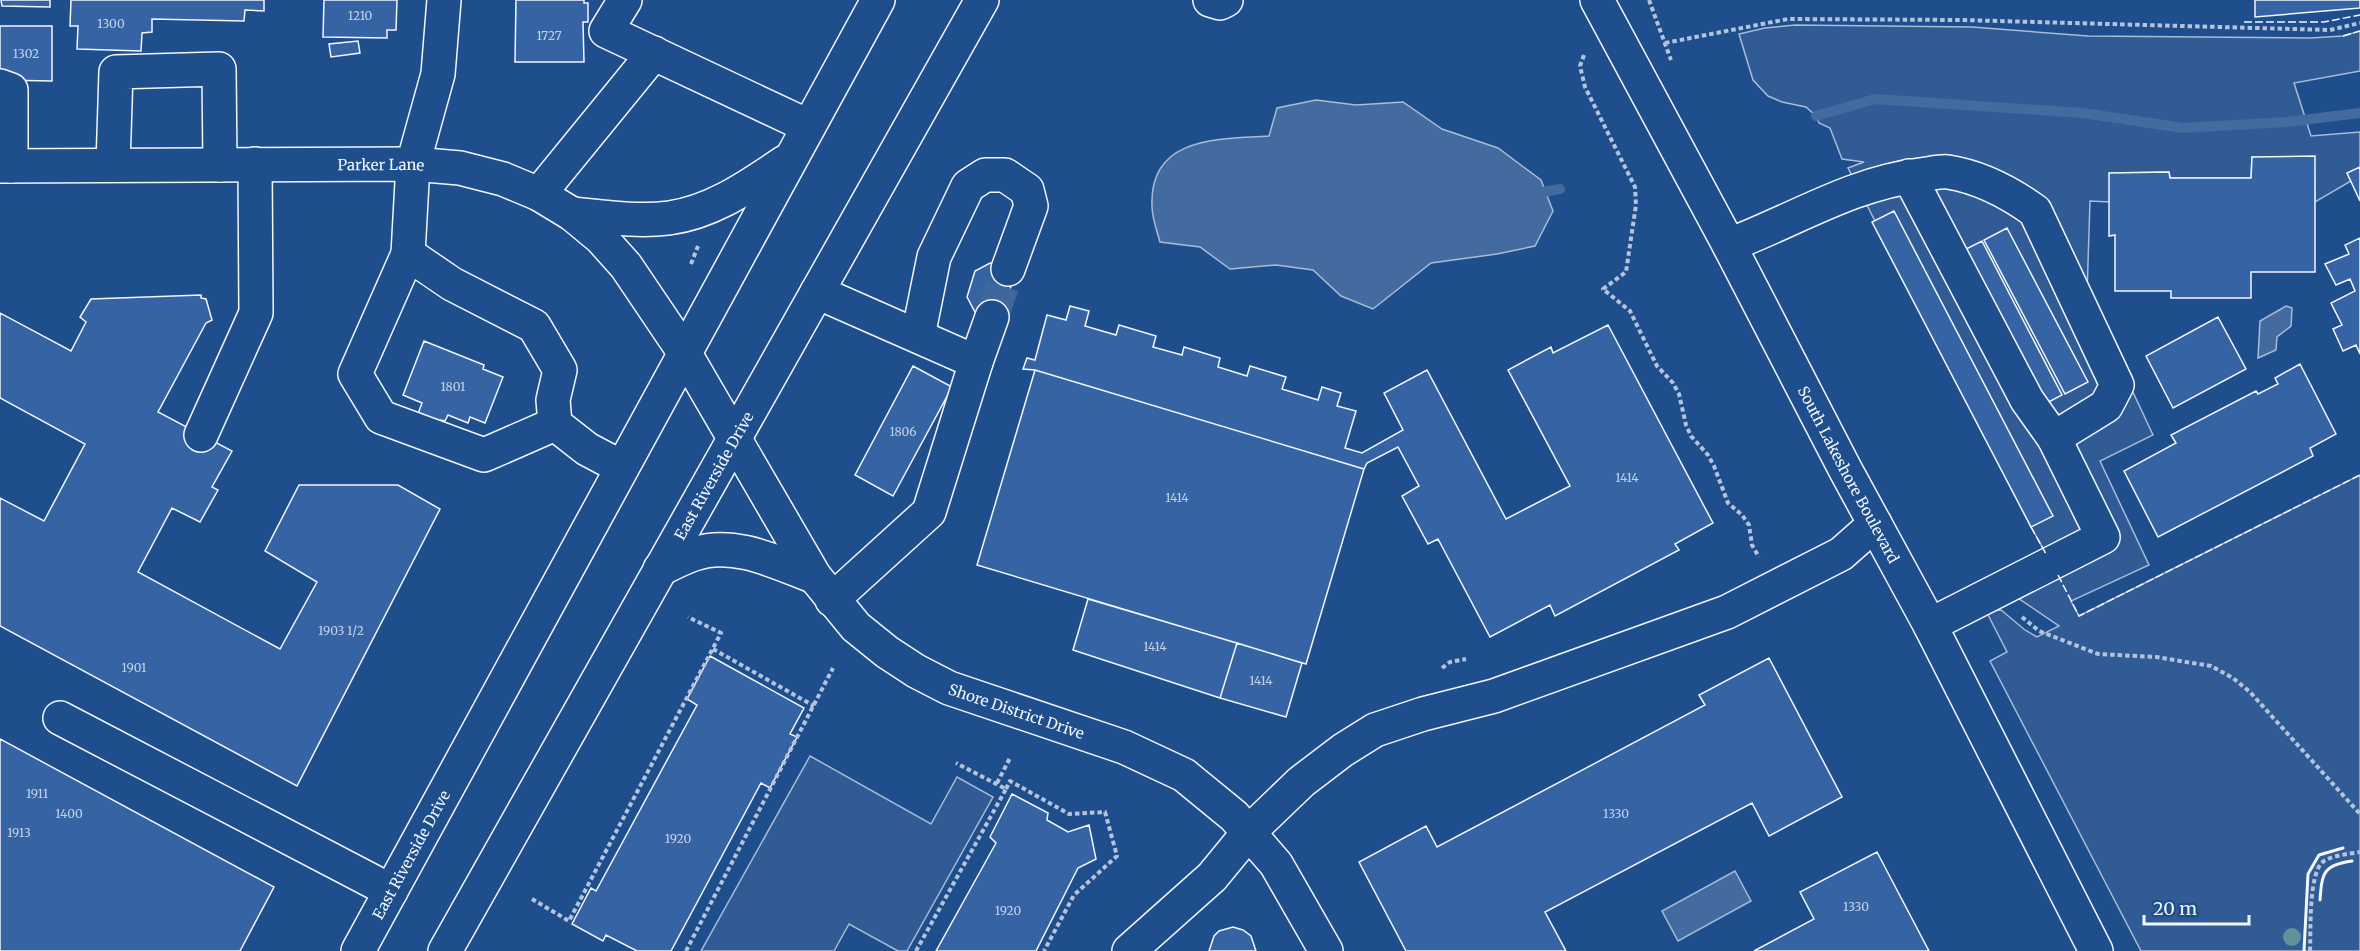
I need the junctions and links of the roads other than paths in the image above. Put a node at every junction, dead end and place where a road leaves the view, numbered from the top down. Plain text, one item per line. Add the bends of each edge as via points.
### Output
1 (444, 0) edge
2 (625, 0) edge
3 (982, 0) edge
4 (1210, 0) edge
5 (1226, 0) edge
6 (1597, 0) edge
7 (870, 3) edge
8 (654, 53) junction
9 (0, 86) edge
10 (808, 126) junction
11 (789, 160) junction
12 (255, 164) junction
13 (413, 164) junction
14 (113, 165) junction
15 (220, 165) junction
16 (5, 166) edge
17 (1909, 177) junction
18 (539, 195) junction
19 (572, 214) junction
20 (1729, 246) junction
21 (408, 254) junction
22 (1008, 269) tunnel mouth
23 (818, 292) junction
24 (992, 317) tunnel mouth
25 (918, 336) junction
26 (684, 352) junction
27 (976, 362) junction
28 (555, 424) junction
29 (201, 435) dead end
30 (2054, 438) junction
31 (734, 439) junction
32 (621, 467) junction
33 (1875, 524) junction
34 (660, 570) junction
35 (823, 589) junction
36 (1930, 625) junction
37 (60, 718) dead end
38 (1249, 832) junction
39 (390, 891) junction
40 (358, 951) edge
41 (445, 951) edge
42 (1128, 951) edge
43 (1326, 951) edge
44 (2096, 951) edge

1 - 13 main road via 438,74
2 - 8 main road via 606,31
3 - 23 main road, East Riverside Drive
4 - 5 main road
6 - 20 main road, South Lakeshore Boulevard
7 - 10 main road, East Riverside Drive
8 - 10 main road
8 - 18 main road
9 - 16 main road via 10,90
10 - 11 main road, East Riverside Drive
11 - 19 main road via 704,209 669,218 636,220
11 - 26 main road, East Riverside Drive
12 - 13 main road, Parker Lane
12 - 15 main road, Parker Lane
12 - 29 main road via 256,314
13 - 18 main road, Parker Lane via 460,168 503,179
13 - 21 main road
14 - 15 main road, Parker Lane
14 - 15 main road via 116,72 219,69
14 - 16 main road, Parker Lane
17 - 20 main road via 1892,179 1821,204
17 - 30 main road via 2027,400
17 - 30 main road via 1947,172 1995,186 2035,211 2117,385 2106,406
18 - 19 main road, Parker Lane
19 - 26 main road, Parker Lane via 626,266
20 - 33 main road, South Lakeshore Boulevard
21 - 28 main road via 452,284 534,326 560,370 553,400
21 - 28 main road via 355,374 381,417 484,455
22 - 25 main road via 1031,206 1027,190 1005,175 985,175 968,186 934,257
23 - 25 main road
23 - 31 main road, East Riverside Drive
24 - 27 main road
25 - 27 main road
26 - 31 main road, Parker Lane
26 - 32 main road, East Riverside Drive
27 - 35 main road via 929,512
28 - 32 main road via 587,449
30 - 36 main road via 2103,537
31 - 34 main road, East Riverside Drive
31 - 35 main road, Shore District Drive
32 - 39 main road, East Riverside Drive
33 - 36 main road, South Lakeshore Boulevard
33 - 38 main road via 1841,554 1727,612 1494,696 1375,730 1302,782
34 - 35 main road via 695,553 723,550 753,554
34 - 41 main road, East Riverside Drive
35 - 38 main road, Shore District Drive via 856,627 916,672 949,688 1124,747 1184,776
36 - 44 main road, South Lakeshore Boulevard
37 - 39 main road
38 - 42 main road via 1212,877
38 - 43 main road, Shore District Drive via 1276,864
39 - 40 main road, East Riverside Drive

